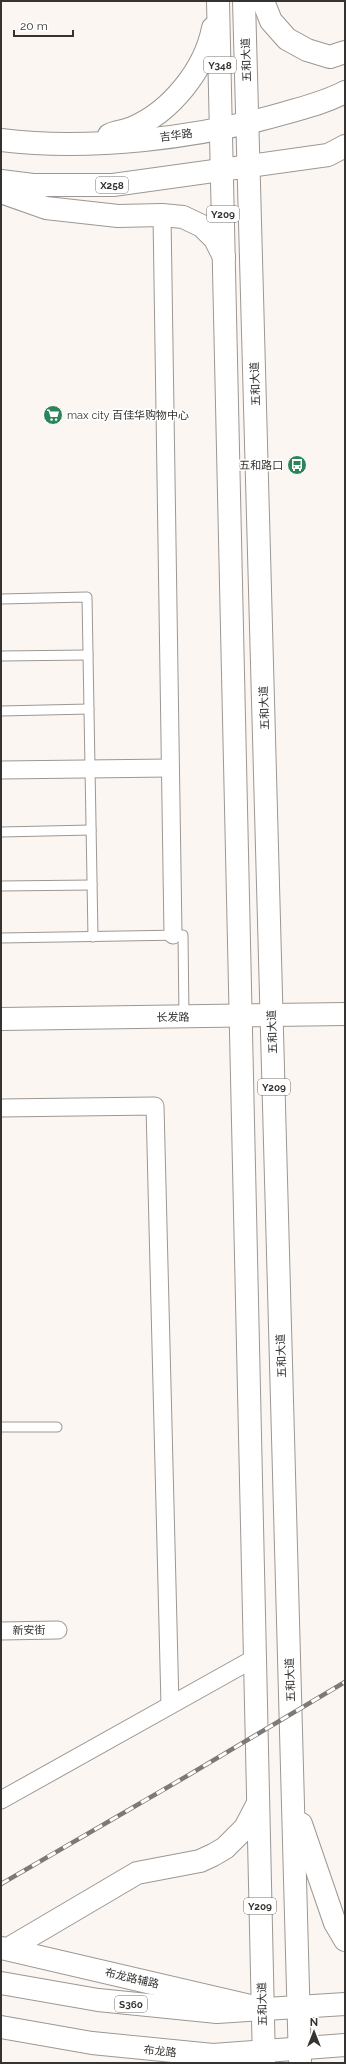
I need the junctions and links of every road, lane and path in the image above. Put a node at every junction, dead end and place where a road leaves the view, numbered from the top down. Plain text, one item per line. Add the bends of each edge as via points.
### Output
1 (218, 1) edge
2 (244, 1) edge
3 (263, 1) edge
4 (345, 52) edge
5 (345, 92) edge
6 (247, 124) junction
7 (221, 128) junction
8 (1, 140) edge
9 (76, 144) junction
10 (345, 146) edge
11 (249, 167) junction
12 (222, 170) junction
13 (1, 181) edge
14 (1, 192) edge
15 (162, 215) junction
16 (224, 258) junction
17 (1, 599) edge
18 (88, 655) junction
19 (1, 656) edge
20 (89, 710) junction
21 (1, 711) edge
22 (170, 768) junction
23 (90, 769) junction
24 (1, 770) edge
25 (91, 830) junction
26 (1, 832) edge
27 (92, 885) junction
28 (1, 886) edge
29 (173, 935) junction
30 (93, 937) junction
31 (1, 938) edge
32 (345, 1014) edge
33 (272, 1015) junction
34 (184, 1016) junction
35 (241, 1016) junction
36 (1, 1019) edge
37 (1, 1108) edge
38 (57, 1427) dead end
39 (1, 1428) edge
40 (58, 1630) dead end
41 (1, 1631) edge
42 (255, 1658) junction
43 (170, 1705) junction
44 (1, 1800) edge
45 (258, 1803) junction
46 (294, 1804) junction
47 (345, 1940) edge
48 (4, 1949) edge
49 (1, 1983) edge
50 (345, 2004) edge
51 (299, 2007) junction
52 (262, 2009) junction
53 (1, 2027) edge
54 (345, 2045) edge
55 (300, 2056) edge
56 (264, 2057) edge

1 - 7 main road, 五和大道 / Y348
1 - 9 main road via 212,38 202,62 186,85 163,109 133,128
2 - 6 main road, 五和大道 / Y348
3 - 4 main road via 271,21 287,39 307,50 330,57
5 - 6 main road, 吉华路 via 330,100
6 - 7 main road, 吉华路
6 - 11 main road, 五和大道 / Y348
7 - 9 main road, 吉华路 via 137,140
7 - 12 main road, 五和大道 / Y348
8 - 9 main road, 吉华路 via 35,144
10 - 11 main road, X258 via 328,155
11 - 12 main road, X258
11 - 33 main road, 五和大道 / Y209
12 - 13 main road, X258 via 113,185 33,185
12 - 16 main road, 五和大道 / Y209
14 - 15 main road via 46,208 118,216
15 - 16 main road via 183,217 202,226 215,239
15 - 22 street
16 - 35 main road, 五和大道 / Y209
17 - 18 lane via 87,597
18 - 19 lane
18 - 20 lane
20 - 21 lane
20 - 23 lane
22 - 23 street
22 - 29 street
23 - 24 street
23 - 25 lane
25 - 26 lane
25 - 27 lane
27 - 28 lane
27 - 30 lane
29 - 30 lane
29 - 34 lane via 183,935
30 - 31 lane
32 - 33 main road, 长发路
33 - 35 main road, 长发路
33 - 46 main road, 五和大道 / Y209
34 - 35 main road, 长发路
34 - 36 main road, 长发路
35 - 42 main road, 五和大道 / Y209
37 - 43 street via 155,1106
38 - 39 lane
40 - 41 street, 新安街
42 - 43 street
42 - 45 main road, 五和大道 / Y209
43 - 44 street
45 - 48 main road via 245,1828 219,1852 200,1861 137,1873
45 - 52 main road, 五和大道 / Y209
46 - 47 main road via 335,1923
46 - 51 main road, 五和大道 / Y209
48 - 52 main road, 布龙路辅路
49 - 52 main road, S360 via 91,1999 157,2007 217,2012
50 - 51 main road, S360
51 - 52 main road, S360
51 - 55 main road, 五和大道 / Y209
52 - 56 main road, 五和大道 / Y209
53 - 56 main road, 布龙路 via 92,2043 153,2050
54 - 55 main road, 布龙路
55 - 56 main road, 布龙路

